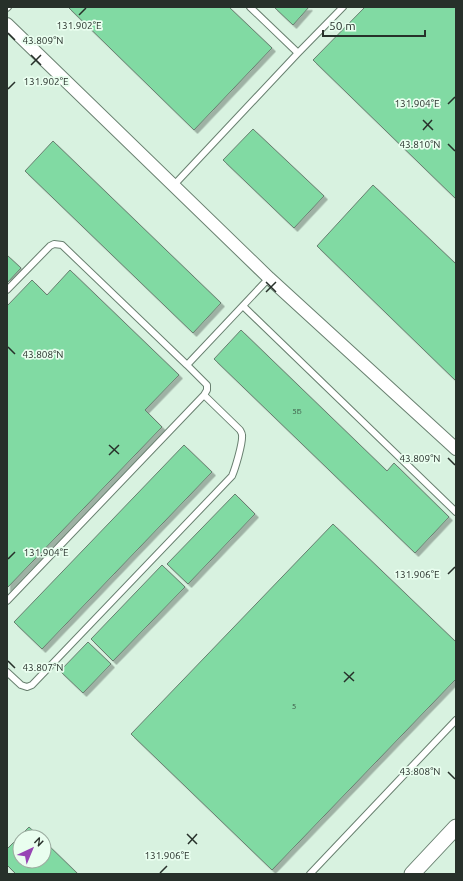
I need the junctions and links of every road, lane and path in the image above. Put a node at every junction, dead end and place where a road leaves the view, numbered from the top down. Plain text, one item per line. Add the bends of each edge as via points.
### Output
1 (250, 7) edge
2 (343, 7) edge
3 (7, 24) edge
4 (298, 53) junction
5 (174, 185) junction
6 (269, 278) junction
7 (7, 290) edge
8 (242, 306) junction
9 (187, 365) junction
10 (204, 395) junction
11 (456, 449) edge
12 (456, 512) edge
13 (7, 601) edge
14 (7, 672) edge
15 (456, 720) edge
16 (456, 827) edge
17 (310, 874) edge
18 (412, 874) edge

1 - 4 lane
2 - 4 lane
3 - 5 street
4 - 5 lane
5 - 6 street
6 - 8 lane
6 - 11 street
7 - 9 lane via 50,246 62,245
8 - 9 lane
8 - 12 lane
9 - 10 lane via 207,385
10 - 13 lane
10 - 14 lane via 242,434 232,476 32,685 26,688
15 - 17 lane
16 - 18 street

